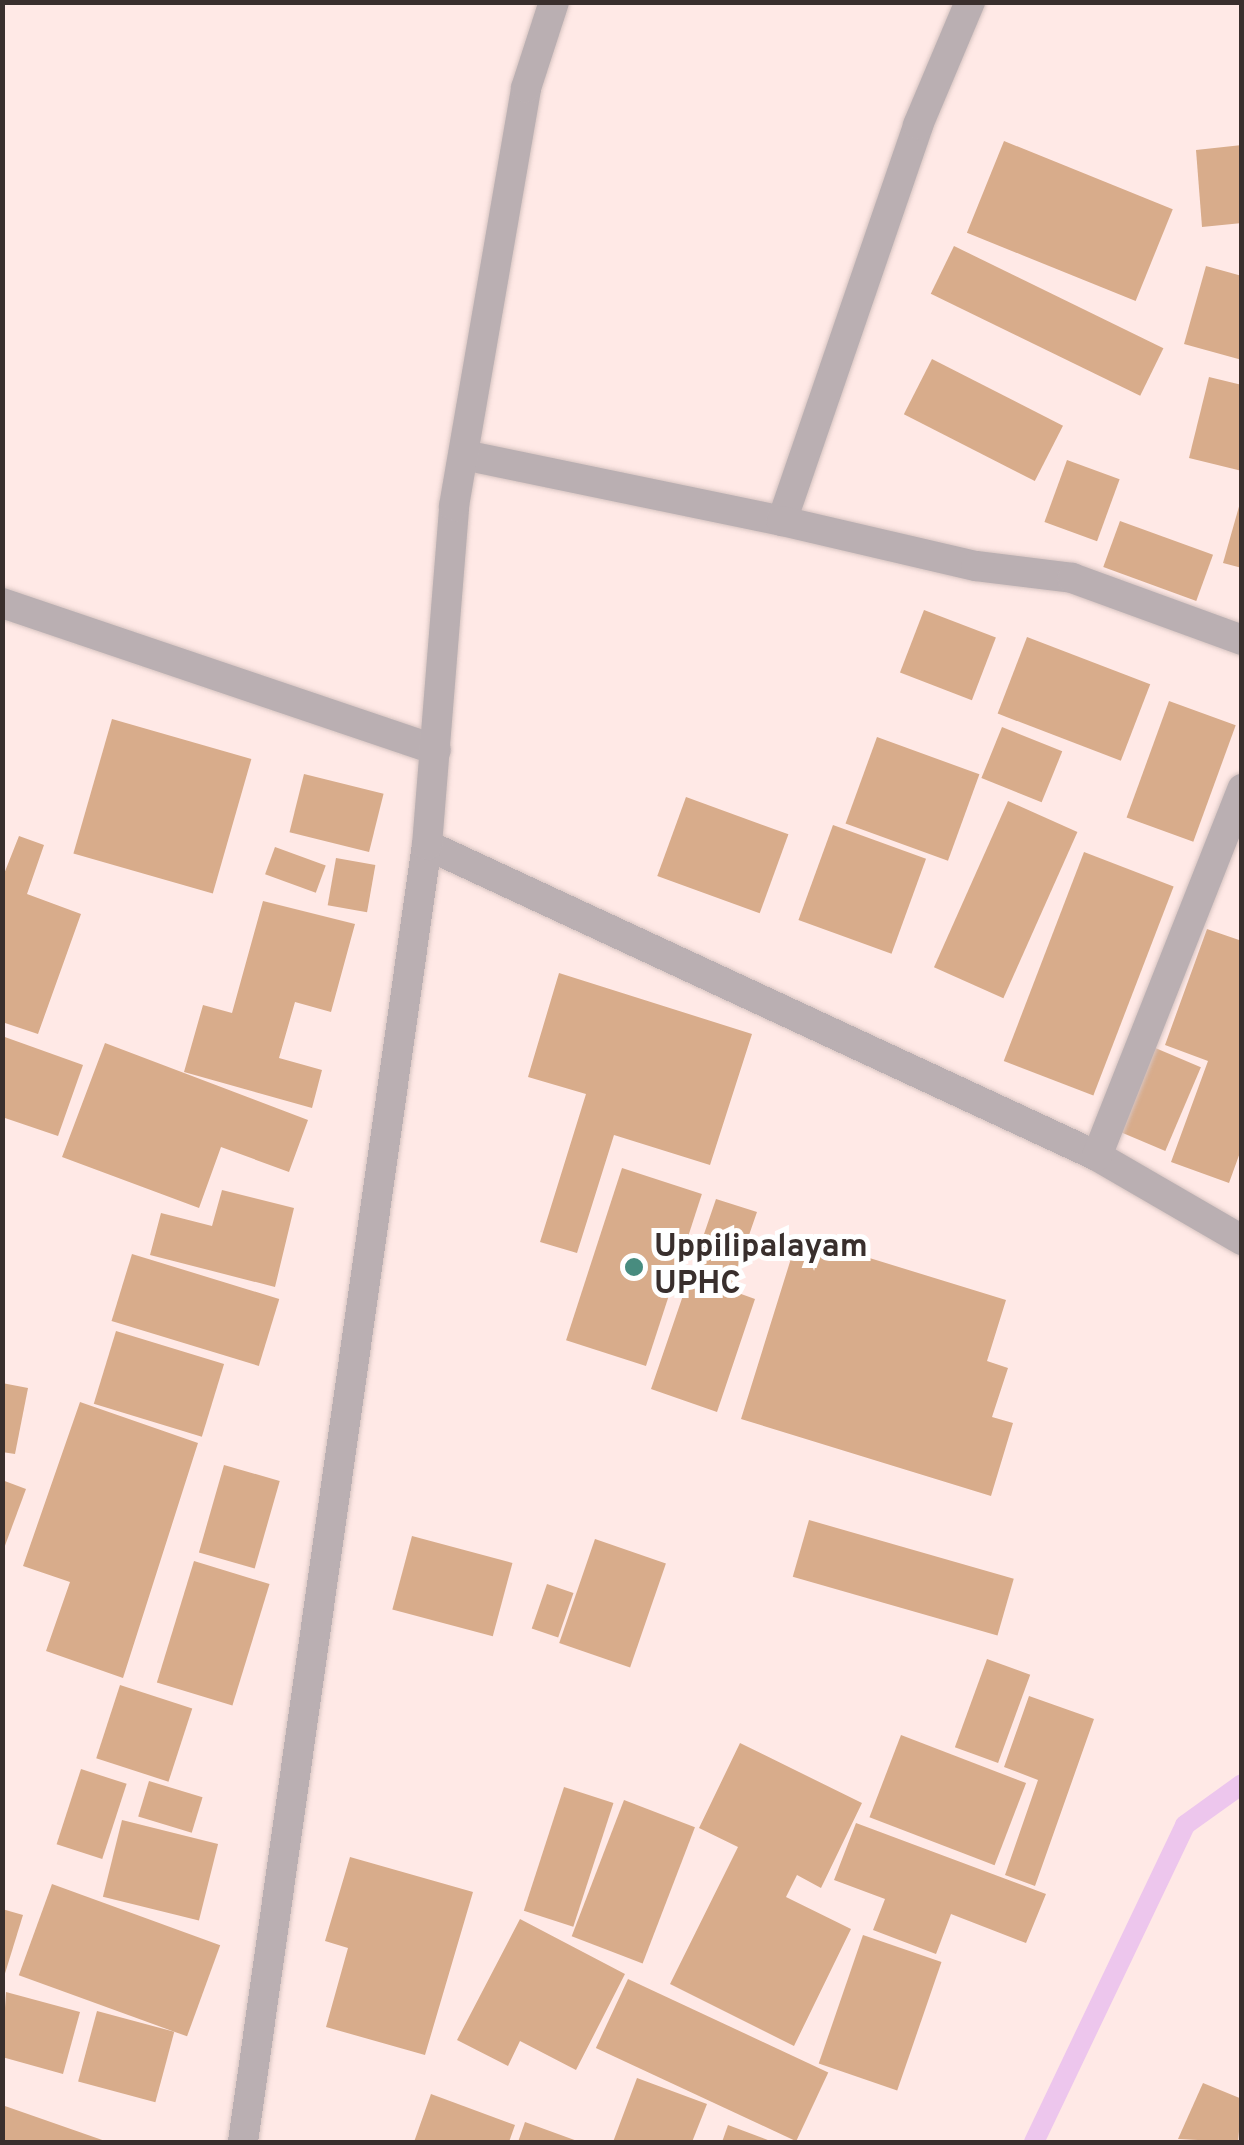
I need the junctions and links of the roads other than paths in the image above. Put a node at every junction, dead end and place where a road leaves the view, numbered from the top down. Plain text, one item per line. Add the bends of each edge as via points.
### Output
1 (554, 2) edge
2 (970, 2) edge
3 (464, 455) junction
4 (782, 521) junction
5 (2, 603) edge
6 (1242, 640) edge
7 (436, 750) junction
8 (1242, 789) edge
9 (427, 845) junction
10 (1097, 1156) junction
11 (1242, 1240) edge
12 (243, 2142) edge

1 - 3 street via 526,88
2 - 4 street via 918,125
3 - 4 street
3 - 7 street
4 - 6 street via 976,566 1072,578
5 - 7 street
7 - 9 street
8 - 10 street
9 - 10 street
9 - 12 street
10 - 11 street

